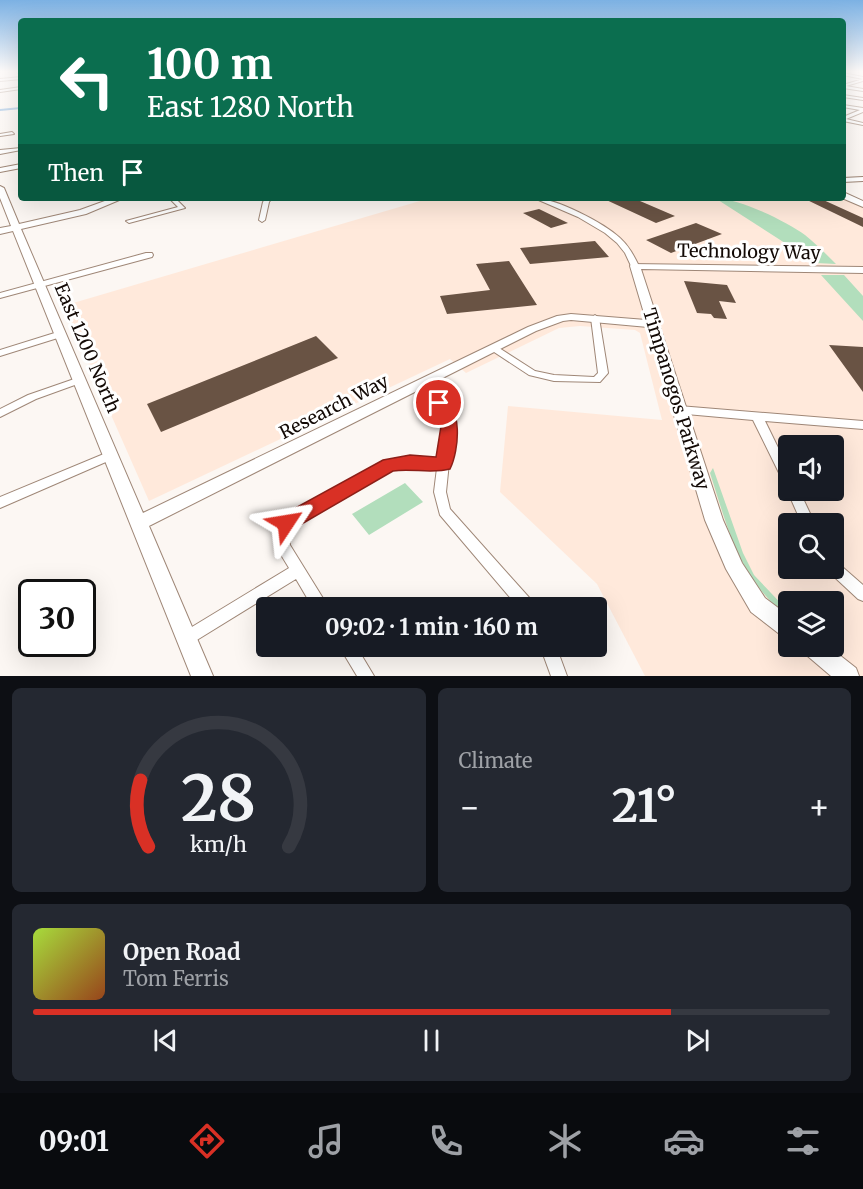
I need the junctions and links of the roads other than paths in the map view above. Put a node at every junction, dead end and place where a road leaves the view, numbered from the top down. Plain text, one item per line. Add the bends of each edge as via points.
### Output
1 (846, 106) edge
2 (863, 109) edge
3 (846, 118) edge
4 (846, 120) edge
5 (863, 124) edge
6 (12, 133) dead end
7 (0, 135) edge
8 (18, 149) edge
9 (0, 152) edge
10 (18, 167) edge
11 (0, 170) edge
12 (863, 179) edge
13 (846, 180) edge
14 (0, 188) edge
15 (846, 196) edge
16 (112, 201) edge
17 (175, 201) edge
18 (267, 201) edge
19 (544, 201) edge
20 (863, 204) edge
21 (261, 220) dead end
22 (129, 221) dead end
23 (17, 228) junction
24 (0, 231) edge
25 (149, 255) dead end
26 (635, 266) junction
27 (863, 270) edge
28 (40, 285) junction
29 (0, 296) edge
30 (595, 318) junction
31 (651, 324) junction
32 (61, 334) junction
33 (493, 348) junction
34 (0, 354) edge
35 (80, 380) junction
36 (418, 385) junction
37 (679, 410) junction
38 (0, 412) edge
39 (757, 416) junction
40 (863, 425) edge
41 (111, 455) junction
42 (778, 459) edge
43 (443, 464) junction
44 (0, 503) edge
45 (139, 523) junction
46 (298, 570) junction
47 (844, 577) edge
48 (863, 594) edge
49 (315, 597) edge
50 (519, 597) edge
51 (778, 620) edge
52 (187, 638) junction
53 (354, 657) edge
54 (552, 657) edge
55 (825, 657) edge
56 (202, 676) edge
57 (366, 676) edge
58 (559, 676) edge
59 (848, 676) edge

1 - 2 street
2 - 3 street
4 - 5 street
6 - 7 street
8 - 9 street
10 - 11 street
12 - 13 street
14 - 23 street, East 1200 North
15 - 20 main road
16 - 23 street
17 - 22 street via 182,208
18 - 21 street
19 - 26 street, Timpanogos Parkway via 614,236 627,249
23 - 24 street
23 - 28 street, East 1200 North
25 - 28 street
26 - 27 street, Technology Way
26 - 31 street, Timpanogos Parkway
28 - 29 street
28 - 32 street, East 1200 North
30 - 31 street, Research Way
30 - 33 street, Research Way via 561,318
30 - 33 street via 603,373 597,380 532,373
31 - 37 street, Timpanogos Parkway
32 - 34 street
32 - 35 street, East 1200 North
33 - 36 street, Research Way
35 - 38 street
35 - 41 street, East 1200 North
36 - 43 street via 449,414
36 - 45 street, Research Way
37 - 39 street
37 - 51 street, Timpanogos Parkway via 714,520 735,569 758,604
39 - 40 street
39 - 42 street
41 - 44 street
41 - 45 street, East 1200 North
43 - 46 street via 389,465 292,519 281,530 281,538
43 - 50 street via 440,492 444,511
45 - 52 street, East 1200 North
46 - 49 street
46 - 52 street
47 - 48 street
52 - 56 street, East 1200 North
53 - 57 street
54 - 58 street
55 - 59 street

